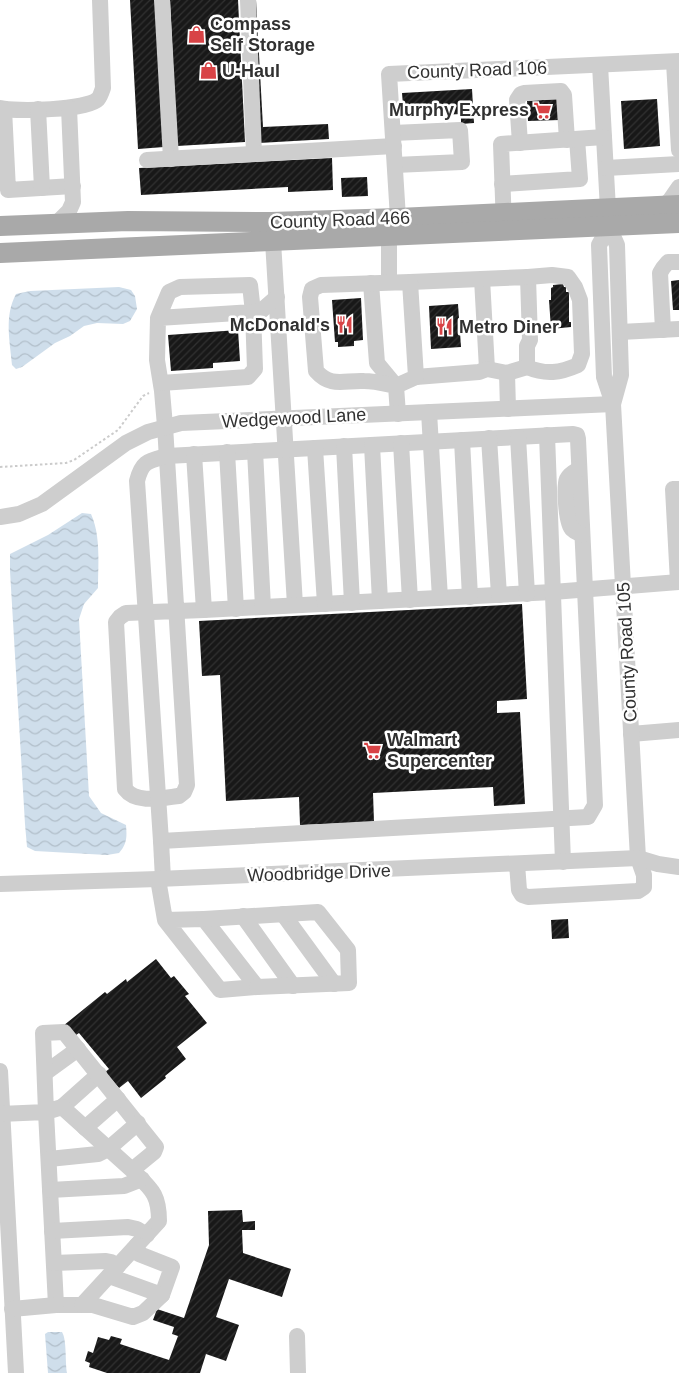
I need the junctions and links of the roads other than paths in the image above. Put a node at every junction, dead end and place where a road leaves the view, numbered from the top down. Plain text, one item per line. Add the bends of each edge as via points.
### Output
1 (100, 0) edge
2 (162, 0) edge
3 (248, 0) edge
4 (677, 61) edge
5 (600, 65) junction
6 (69, 108) junction
7 (2, 109) edge
8 (38, 109) junction
9 (604, 137) junction
10 (572, 139) junction
11 (393, 140) junction
12 (520, 143) junction
13 (679, 150) edge
14 (254, 154) junction
15 (171, 159) junction
16 (147, 160) dead end
17 (3, 162) edge
18 (679, 164) edge
19 (395, 165) junction
20 (606, 168) junction
21 (502, 184) junction
22 (679, 187) edge
23 (42, 188) junction
24 (4, 190) edge
25 (73, 194) junction
26 (671, 206) edge
27 (398, 218) junction
28 (608, 218) junction
29 (91, 222) junction
30 (504, 222) junction
31 (679, 223) edge
32 (56, 224) junction
33 (0, 226) edge
34 (389, 236) junction
35 (274, 241) junction
36 (0, 253) edge
37 (679, 262) edge
38 (528, 277) junction
39 (482, 279) junction
40 (371, 282) junction
41 (389, 282) junction
42 (410, 282) junction
43 (277, 297) junction
44 (253, 312) junction
45 (158, 318) junction
46 (671, 330) edge
47 (620, 332) junction
48 (377, 363) junction
49 (527, 367) junction
50 (487, 369) junction
51 (507, 373) junction
52 (416, 377) junction
53 (364, 381) junction
54 (161, 383) junction
55 (396, 386) junction
56 (614, 404) junction
57 (508, 409) junction
58 (429, 412) junction
59 (398, 414) junction
60 (284, 419) junction
61 (165, 426) junction
62 (547, 435) junction
63 (518, 437) junction
64 (490, 438) junction
65 (462, 440) junction
66 (431, 442) junction
67 (402, 443) junction
68 (372, 445) junction
69 (344, 446) junction
70 (315, 448) junction
71 (286, 449) junction
72 (254, 451) junction
73 (227, 452) junction
74 (194, 454) junction
75 (167, 456) junction
76 (676, 489) edge
77 (0, 517) edge
78 (679, 582) edge
79 (623, 586) junction
80 (584, 590) junction
81 (553, 592) junction
82 (527, 594) junction
83 (499, 595) junction
84 (470, 597) junction
85 (440, 598) junction
86 (410, 600) junction
87 (380, 601) junction
88 (352, 603) junction
89 (325, 604) junction
90 (295, 606) junction
91 (263, 607) junction
92 (236, 609) junction
93 (204, 610) junction
94 (177, 612) junction
95 (145, 613) junction
96 (679, 730) edge
97 (631, 734) junction
98 (679, 734) edge
99 (158, 798) junction
100 (560, 818) junction
101 (161, 841) junction
102 (638, 858) junction
103 (562, 862) junction
104 (517, 864) junction
105 (679, 867) edge
106 (160, 879) junction
107 (0, 884) edge
108 (283, 914) junction
109 (243, 916) junction
110 (204, 919) junction
111 (165, 920) junction
112 (334, 984) junction
113 (292, 986) junction
114 (257, 987) junction
115 (78, 1049) junction
116 (0, 1071) edge
117 (45, 1073) junction
118 (99, 1074) junction
119 (118, 1099) junction
120 (62, 1107) junction
121 (46, 1112) junction
122 (1, 1114) edge
123 (138, 1123) junction
124 (84, 1128) junction
125 (108, 1150) junction
126 (49, 1159) junction
127 (137, 1175) junction
128 (50, 1190) junction
129 (52, 1231) junction
130 (142, 1240) junction
131 (54, 1263) junction
132 (113, 1271) junction
133 (162, 1295) junction
134 (56, 1304) junction
135 (82, 1305) junction
136 (12, 1309) junction
137 (297, 1336) dead end
138 (16, 1373) edge
139 (298, 1373) edge

1 - 6 street via 103,88 98,99 86,106
2 - 15 street
3 - 14 street
4 - 5 street, County Road 106
4 - 13 street
5 - 9 street, County Road 105
5 - 11 street, County Road 106 via 389,74
6 - 8 street
6 - 25 street
7 - 8 street
7 - 17 street
8 - 23 street
9 - 10 street
9 - 20 street, County Road 105
10 - 12 street
10 - 12 street via 561,91 524,93 517,100
10 - 21 street via 580,179
11 - 14 street
11 - 19 street, County Road 106
11 - 19 street via 460,130 462,162
12 - 21 street via 501,144
14 - 15 street
15 - 16 street
17 - 24 street
18 - 20 street
19 - 27 street, County Road 106
20 - 28 street, County Road 105
21 - 30 street
22 - 26 street via 670,200
23 - 24 street
23 - 25 street
25 - 29 street
25 - 32 street via 69,211
26 - 28 main road, County Road 466
27 - 29 main road, County Road 466
27 - 30 main road, County Road 466
27 - 34 street
28 - 30 main road, County Road 466
28 - 31 main road
28 - 47 street, County Road 105 via 618,245
28 - 56 street, County Road 105 via 599,245 604,377
29 - 32 main road, County Road 466
30 - 34 main road, County Road 466
32 - 33 main road, County Road 466
34 - 35 main road, County Road 466
34 - 41 street
35 - 36 main road, County Road 466
35 - 43 street
37 - 46 street via 668,262 660,273
38 - 39 street
38 - 49 street via 530,340
38 - 49 street via 552,274 568,278 575,287 580,300 582,354 578,365 564,371 539,372
39 - 42 street
39 - 50 street
40 - 41 street
40 - 48 street
40 - 53 street via 321,285 312,289 310,297 316,371 323,379 337,382
41 - 42 street
42 - 52 street
43 - 44 street via 261,311
43 - 60 street
44 - 45 street
44 - 45 street via 250,285 180,287 169,292
44 - 54 street via 255,369 248,377
45 - 54 street via 157,360
46 - 47 street
47 - 56 street, County Road 105 via 622,376
48 - 53 street
48 - 55 street
49 - 51 street
50 - 51 street
50 - 52 street
51 - 57 street
52 - 55 street
53 - 55 street
54 - 61 street
55 - 59 street
56 - 57 street, Wedgewood Lane
56 - 79 street, County Road 105
57 - 58 street, Wedgewood Lane
58 - 59 street, Wedgewood Lane
58 - 66 street
59 - 60 street, Wedgewood Lane
60 - 61 street, Wedgewood Lane
60 - 71 street
61 - 75 street
61 - 77 street, Wedgewood Lane via 126,443 42,504 19,514
62 - 63 street
62 - 80 street via 573,434 578,439 580,469 566,480 566,490 568,522 571,529 582,535
62 - 81 street
63 - 64 street
63 - 82 street
64 - 65 street
64 - 83 street
65 - 66 street
65 - 84 street
66 - 67 street
66 - 85 street
67 - 68 street
67 - 86 street
68 - 69 street
68 - 87 street
69 - 70 street
69 - 88 street
70 - 71 street
70 - 89 street
71 - 72 street
71 - 90 street
72 - 73 street
72 - 91 street
73 - 74 street
73 - 92 street
74 - 75 street
74 - 93 street
75 - 94 street
75 - 95 street via 140,468 136,481
76 - 78 street
78 - 79 street
79 - 80 street
79 - 97 street, County Road 105
80 - 81 street
80 - 100 street via 595,805 588,817
81 - 82 street
81 - 100 street
82 - 83 street
83 - 84 street
84 - 85 street
85 - 86 street
86 - 87 street
87 - 88 street
88 - 89 street
89 - 90 street
90 - 91 street
91 - 92 street
92 - 93 street
93 - 94 street
94 - 95 street
94 - 99 street via 187,785 179,796
95 - 99 street
95 - 99 street via 126,613 116,622 125,789 136,798
96 - 97 street
96 - 98 street
97 - 102 street, County Road 105
99 - 101 street
100 - 101 street
100 - 103 street
101 - 106 street
102 - 103 street, Woodbridge Drive
102 - 104 street, County Road 105 via 644,875 644,887 638,891 528,897 522,896 518,890
102 - 105 street
103 - 104 street, Woodbridge Drive
104 - 106 street, Woodbridge Drive
106 - 107 street, Woodbridge Drive
106 - 111 street
108 - 109 street
108 - 112 street
108 - 112 street via 318,912 348,950 348,983
109 - 110 street
109 - 113 street
110 - 111 street
110 - 114 street
111 - 114 street via 220,990
112 - 113 street
113 - 114 street
115 - 117 street
115 - 117 street via 64,1032 43,1033
115 - 118 street
116 - 122 street
117 - 121 street
118 - 119 street
118 - 120 street
119 - 123 street
119 - 124 street
120 - 121 street
120 - 124 street
121 - 122 street
121 - 126 street
122 - 136 street
123 - 125 street
123 - 127 street via 156,1146
124 - 125 street
125 - 126 street via 90,1156
125 - 127 street
126 - 128 street
127 - 128 street via 124,1186
127 - 130 street via 151,1188 159,1205 159,1221
128 - 129 street
129 - 130 street via 128,1227 136,1229
129 - 131 street
130 - 132 street
130 - 133 street via 139,1254 172,1267
131 - 132 street via 106,1261 111,1262
131 - 134 street
132 - 133 street
132 - 135 street
133 - 135 street via 143,1314 133,1317
134 - 135 street
134 - 136 street
136 - 138 street
137 - 139 street

